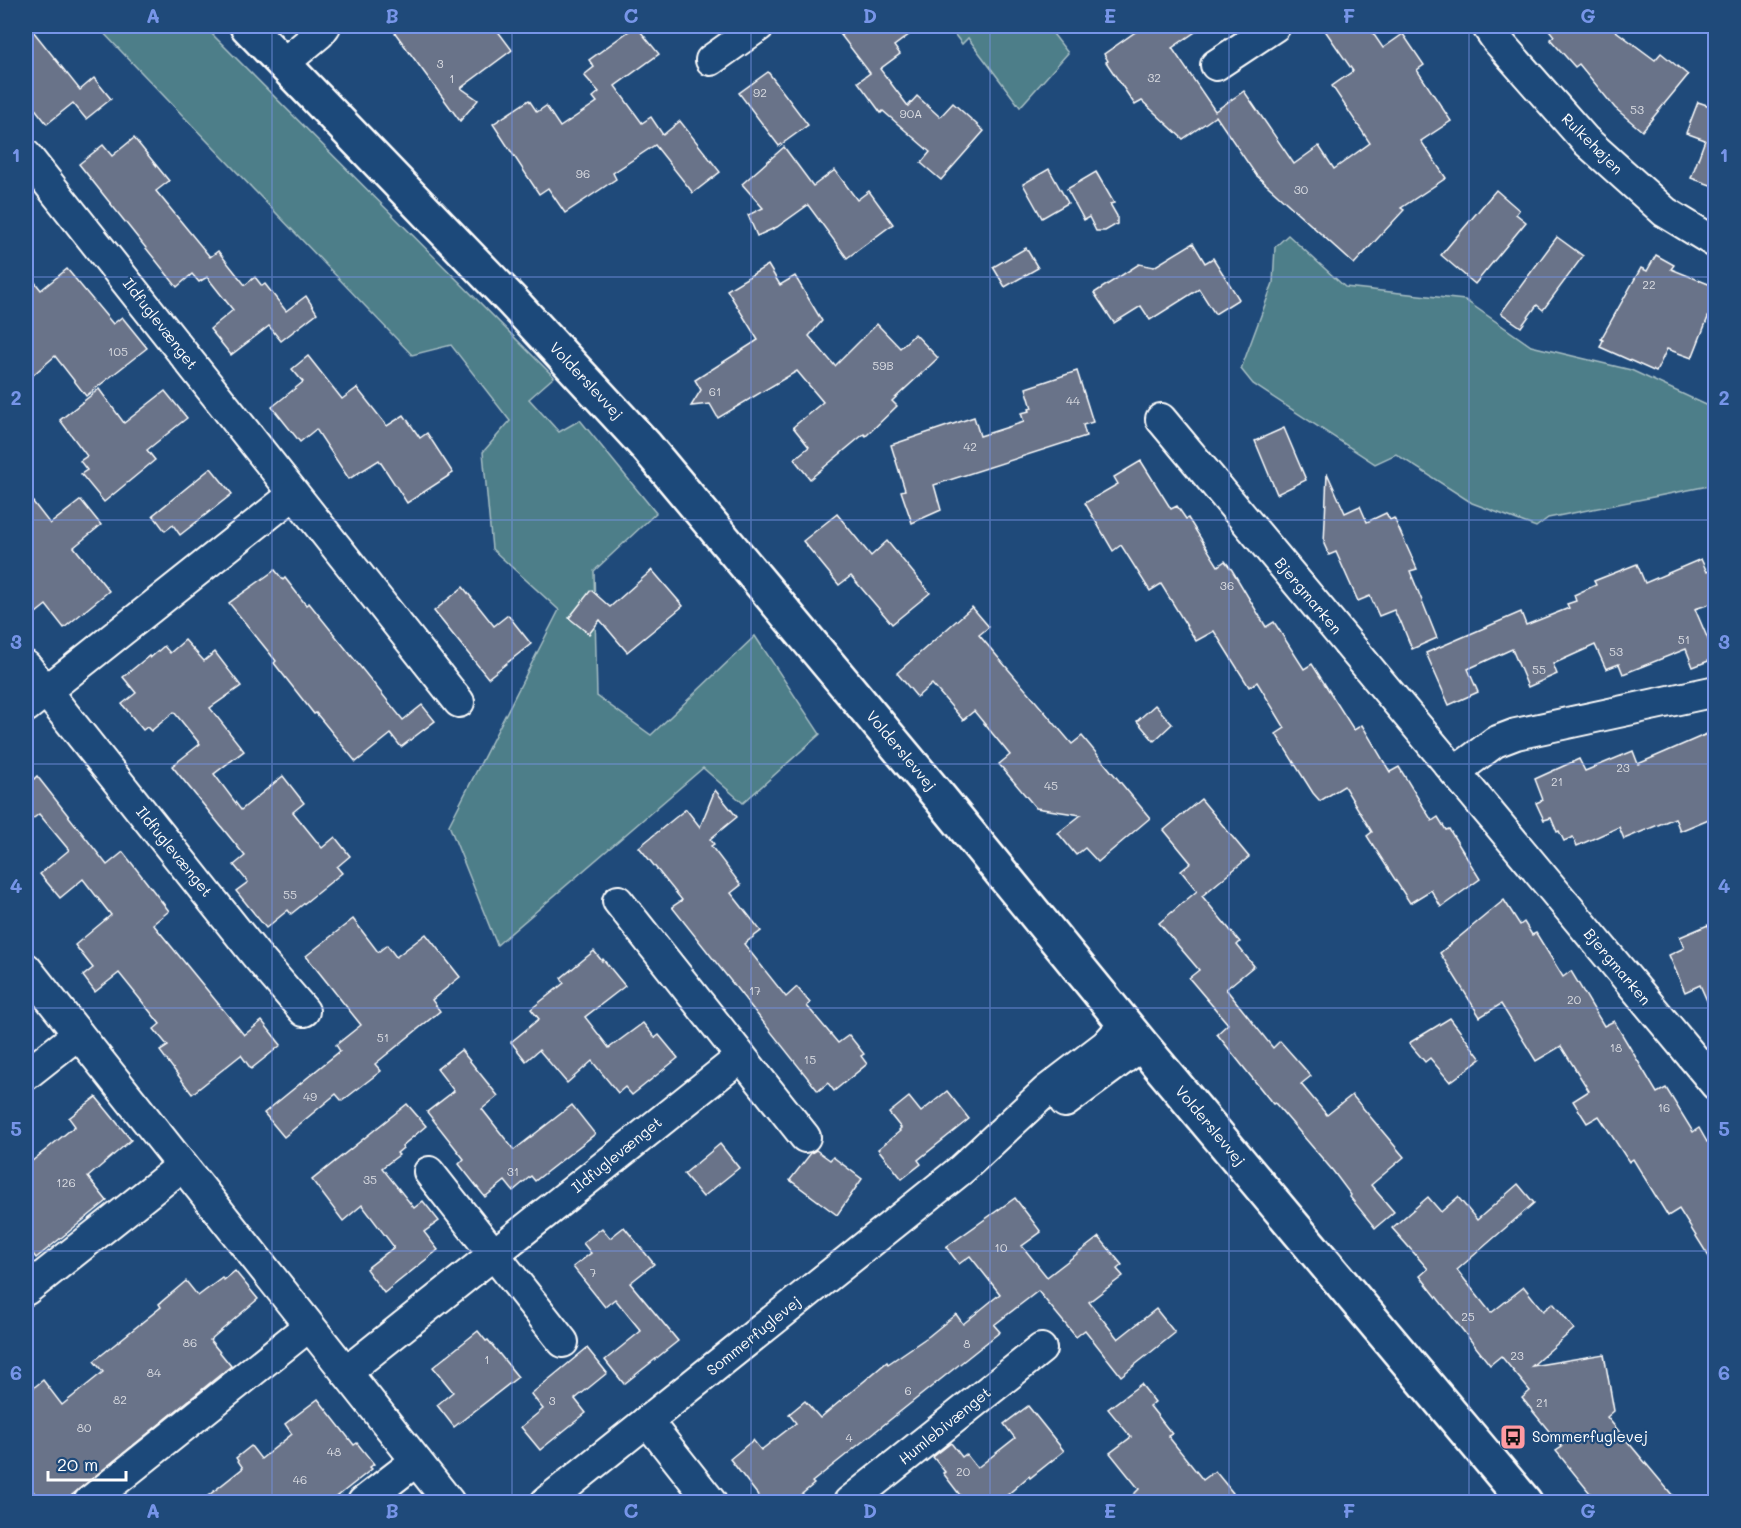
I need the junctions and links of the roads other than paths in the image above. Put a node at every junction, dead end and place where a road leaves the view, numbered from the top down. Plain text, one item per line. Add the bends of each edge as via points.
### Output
1 (246, 26) edge
2 (325, 26) edge
3 (759, 26) edge
4 (1275, 26) edge
5 (1487, 26) edge
6 (711, 60) dead end
7 (284, 63) junction
8 (1216, 65) dead end
9 (26, 155) edge
10 (1716, 243) edge
11 (1161, 420) dead end
12 (294, 494) junction
13 (26, 666) edge
14 (1716, 691) edge
15 (36, 699) edge
16 (459, 702) dead end
17 (1455, 772) junction
18 (618, 901) dead end
19 (26, 968) edge
20 (304, 1011) dead end
21 (78, 1034) junction
22 (1133, 1035) junction
23 (741, 1057) junction
24 (26, 1075) edge
25 (1714, 1079) edge
26 (805, 1137) dead end
27 (182, 1166) junction
28 (429, 1172) dead end
29 (494, 1254) junction
30 (26, 1290) edge
31 (309, 1326) junction
32 (563, 1342) dead end
33 (1041, 1349) dead end
34 (346, 1372) junction
35 (647, 1421) junction
36 (416, 1461) junction
37 (89, 1503) edge
38 (363, 1503) edge
39 (449, 1503) edge
40 (546, 1503) edge
41 (711, 1503) edge
42 (849, 1503) edge
43 (1525, 1503) edge

1 - 7 street, Volderslevvej
2 - 7 street
3 - 6 street
4 - 8 street
5 - 10 street, Rulkehøjen via 1585,140 1665,212
7 - 22 street, Volderslevvej via 646,446
9 - 12 street, Ildfuglevænget
11 - 17 street, Bjergmarken
12 - 15 street
12 - 16 street, Ildfuglevænget
13 - 15 street, Ildfuglevænget
14 - 17 street via 1515,734 1495,741
15 - 20 street, Ildfuglevænget
17 - 25 street, Bjergmarken
18 - 23 street
19 - 21 street
21 - 24 street
21 - 27 street
22 - 35 street, Sommerfuglevej via 1061,1104 962,1169
22 - 43 street, Volderslevvej
23 - 26 street
23 - 29 street, Ildfuglevænget
27 - 30 street
27 - 31 street
28 - 29 street
29 - 32 street
29 - 34 street, Ildfuglevænget
31 - 34 street
31 - 37 street
33 - 42 street, Humlebivænget
34 - 36 street
35 - 40 street, Sommerfuglevej
35 - 41 street
36 - 38 street
36 - 39 street

